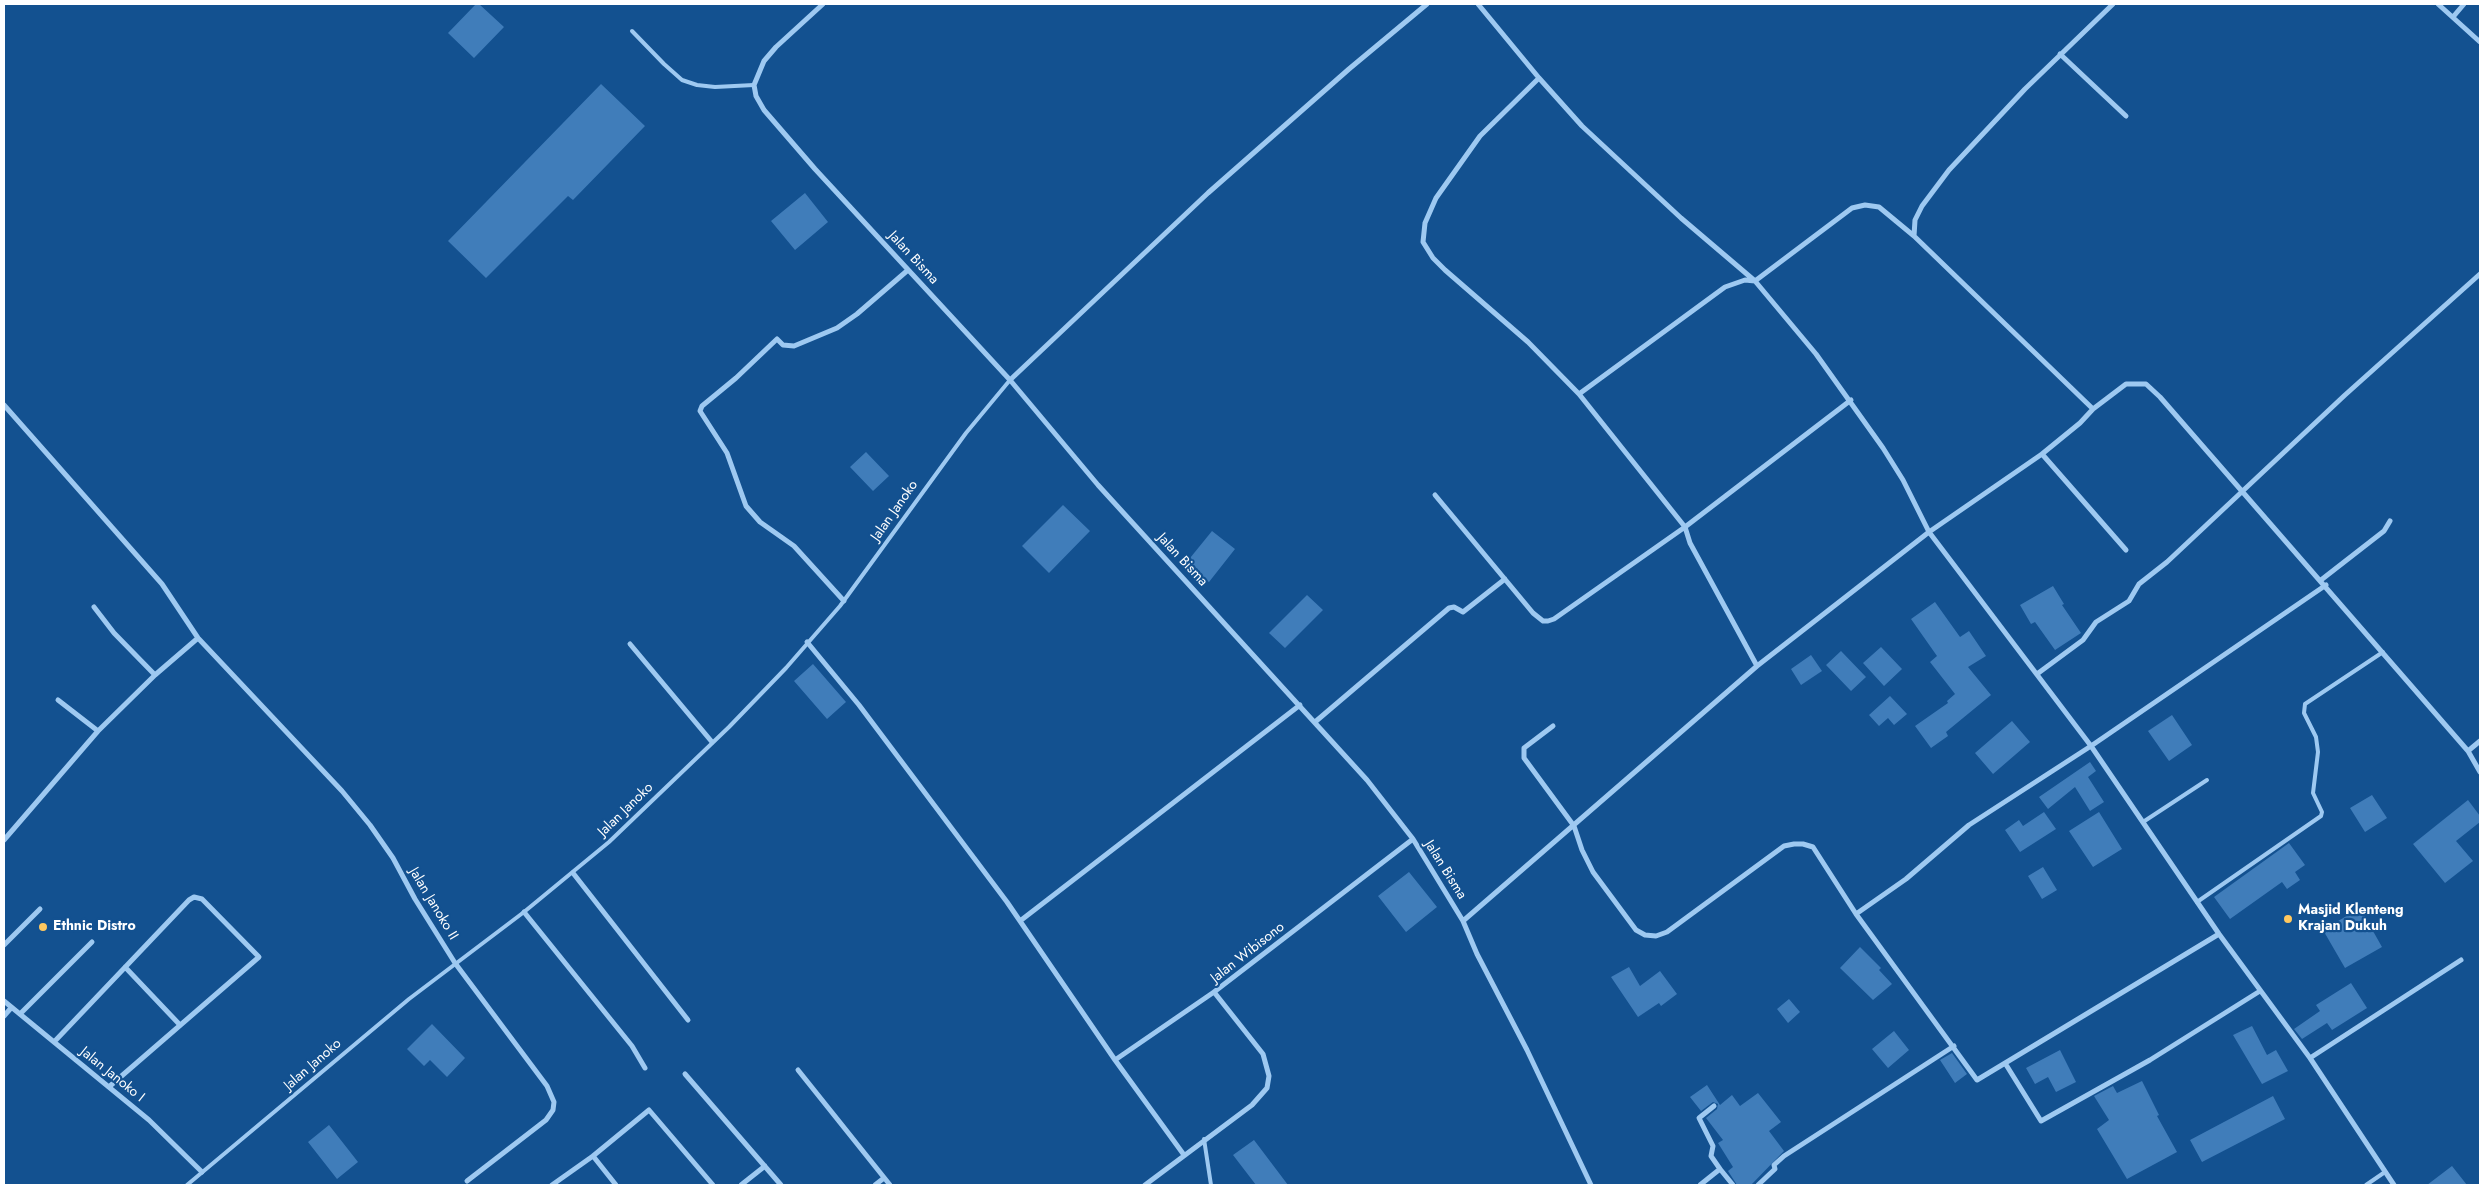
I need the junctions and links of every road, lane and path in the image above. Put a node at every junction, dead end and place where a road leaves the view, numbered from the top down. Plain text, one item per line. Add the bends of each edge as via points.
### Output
1 (823, 4) edge
2 (1427, 4) edge
3 (1478, 4) edge
4 (2113, 4) edge
5 (2438, 4) edge
6 (2464, 4) edge
7 (2453, 17) junction
8 (632, 32) dead end
9 (2480, 42) edge
10 (2060, 54) junction
11 (1539, 78) junction
12 (754, 85) junction
13 (2126, 116) dead end
14 (1914, 236) junction
15 (908, 270) junction
16 (2480, 274) edge
17 (1755, 281) junction
18 (1010, 380) junction
19 (1579, 394) junction
20 (1851, 400) junction
21 (4, 404) edge
22 (2093, 410) junction
23 (2042, 454) junction
24 (2242, 490) junction
25 (1435, 495) dead end
26 (2390, 521) dead end
27 (1686, 527) junction
28 (1929, 532) junction
29 (2126, 550) dead end
30 (1505, 579) junction
31 (2321, 580) junction
32 (2326, 585) junction
33 (844, 601) junction
34 (94, 607) dead end
35 (198, 638) junction
36 (807, 642) junction
37 (630, 644) dead end
38 (2383, 652) junction
39 (1757, 666) junction
40 (2037, 674) junction
41 (155, 675) junction
42 (58, 700) dead end
43 (1300, 705) junction
44 (1315, 722) junction
45 (1553, 726) dead end
46 (98, 730) junction
47 (2480, 741) edge
48 (712, 742) junction
49 (2091, 746) junction
50 (2468, 751) junction
51 (2480, 772) edge
52 (2207, 780) dead end
53 (2143, 822) junction
54 (1574, 826) junction
55 (1413, 839) junction
56 (4, 840) edge
57 (573, 872) junction
58 (2198, 902) junction
59 (40, 909) dead end
60 (524, 912) junction
61 (1856, 914) junction
62 (1020, 921) junction
63 (1463, 921) junction
64 (2219, 934) junction
65 (92, 942) dead end
66 (4, 945) edge
67 (2461, 960) dead end
68 (455, 963) junction
69 (124, 967) junction
70 (2260, 991) junction
71 (1214, 992) junction
72 (4, 1001) edge
73 (12, 1008) junction
74 (20, 1014) junction
75 (4, 1016) edge
76 (688, 1020) dead end
77 (180, 1025) junction
78 (54, 1042) junction
79 (1954, 1046) junction
80 (2310, 1058) junction
81 (1115, 1060) junction
82 (2005, 1063) junction
83 (646, 1068) dead end
84 (798, 1070) dead end
85 (685, 1074) dead end
86 (110, 1086) junction
87 (1714, 1106) dead end
88 (1204, 1139) junction
89 (1184, 1155) junction
90 (593, 1156) junction
91 (765, 1166) junction
92 (1720, 1169) junction
93 (202, 1172) junction
94 (2385, 1172) junction
95 (884, 1178) junction
96 (467, 1181) dead end
97 (187, 1185) edge
98 (552, 1185) edge
99 (616, 1185) edge
100 (713, 1185) edge
101 (741, 1185) edge
102 (782, 1185) edge
103 (875, 1185) edge
104 (890, 1185) edge
105 (1146, 1185) edge
106 (1211, 1185) edge
107 (1591, 1185) edge
108 (1700, 1185) edge
109 (1733, 1185) edge
110 (1758, 1185) edge
111 (2366, 1185) edge
112 (2394, 1185) edge

1 - 12 street via 764,61
2 - 18 street via 1208,193
3 - 11 street
4 - 10 street
5 - 7 street
6 - 7 street
7 - 9 street
8 - 12 lane via 682,80 715,87
10 - 13 street
10 - 14 street via 1930,193 1915,220
11 - 17 street via 1604,146
11 - 19 street via 1480,136 1436,198 1425,223 1423,242 1433,258 1528,342
12 - 15 street, Jalan Bisma via 764,110
14 - 17 street via 1879,207 1858,206 1845,212
14 - 22 street
15 - 18 street, Jalan Bisma
15 - 33 street via 837,328 794,346 783,345 777,339 700,411 727,453 746,506 760,522 794,546
16 - 24 street
17 - 19 street via 1745,280 1725,287
17 - 20 street
18 - 33 lane, Jalan Janoko via 960,440
18 - 43 street, Jalan Bisma via 1098,485
19 - 27 street
20 - 27 street
20 - 28 street via 1903,480
21 - 35 street, Jalan Janoko II via 162,584
22 - 23 street
22 - 24 street via 2126,384 2146,384
23 - 28 street
23 - 29 street
24 - 31 street
24 - 40 street via 2196,537 2139,584 2129,601 2096,622 2083,640
25 - 30 street
26 - 31 street via 2384,531
27 - 30 street via 1554,620 1539,618
27 - 39 street via 1690,543
28 - 39 street
28 - 40 street
30 - 44 street via 1463,612 1449,608
31 - 32 street
32 - 38 street
32 - 49 street
33 - 36 lane, Jalan Janoko
34 - 41 street
35 - 41 street
35 - 68 street, Jalan Janoko II via 370,825
36 - 48 lane, Jalan Janoko via 786,668
36 - 62 street
37 - 48 street
38 - 50 street
38 - 58 lane via 2305,704 2304,713 2317,744 2313,793 2321,816
39 - 54 street
40 - 49 street
41 - 46 street
42 - 46 street
43 - 44 street, Jalan Bisma
43 - 62 street
44 - 55 street, Jalan Bisma via 1367,780
45 - 54 street via 1522,753
46 - 56 street
47 - 50 street
48 - 57 lane, Jalan Janoko via 609,842
49 - 53 street
49 - 61 street via 1969,825 1906,879
50 - 51 street
52 - 53 lane
53 - 58 street
54 - 61 street via 1594,872 1636,930 1645,935 1656,936 1666,932 1784,846 1794,844 1813,848
54 - 63 street
55 - 63 street, Jalan Bisma
55 - 71 street, Jalan Wibisono
57 - 60 lane, Jalan Janoko
57 - 76 street
58 - 64 street
59 - 66 street
60 - 68 lane, Jalan Janoko
60 - 83 street
61 - 79 street
62 - 81 street
63 - 107 street, Jalan Bisma
64 - 70 street
64 - 82 street
65 - 74 street
67 - 80 street
68 - 93 lane, Jalan Janoko via 408,998
68 - 96 street, Jalan Janoko II via 547,1086 554,1102 552,1110 537,1129
69 - 77 street
69 - 77 street via 194,897 202,899 259,957
69 - 78 street
70 - 80 street
70 - 82 street via 2150,1060 2041,1122
71 - 81 street
71 - 88 street, Jalan Wibisono via 1263,1054 1269,1082 1252,1105
72 - 73 street, Jalan Janoko I
73 - 74 street, Jalan Janoko I
73 - 75 street
74 - 78 street, Jalan Janoko I
77 - 86 street
78 - 86 street, Jalan Janoko I
79 - 82 street via 1976,1080
79 - 110 street via 1784,1156
80 - 94 street
81 - 89 street
84 - 95 street
85 - 91 street
86 - 93 street, Jalan Janoko I
87 - 92 street via 1699,1118 1713,1146 1711,1156
88 - 89 street, Jalan Wibisono
88 - 106 lane
89 - 105 street, Jalan Wibisono
90 - 98 street
90 - 99 street
90 - 100 street via 649,1110
91 - 101 street
91 - 102 street
92 - 108 street
92 - 109 street
93 - 97 lane, Jalan Janoko
94 - 111 lane
94 - 112 street
95 - 103 street
95 - 104 street

